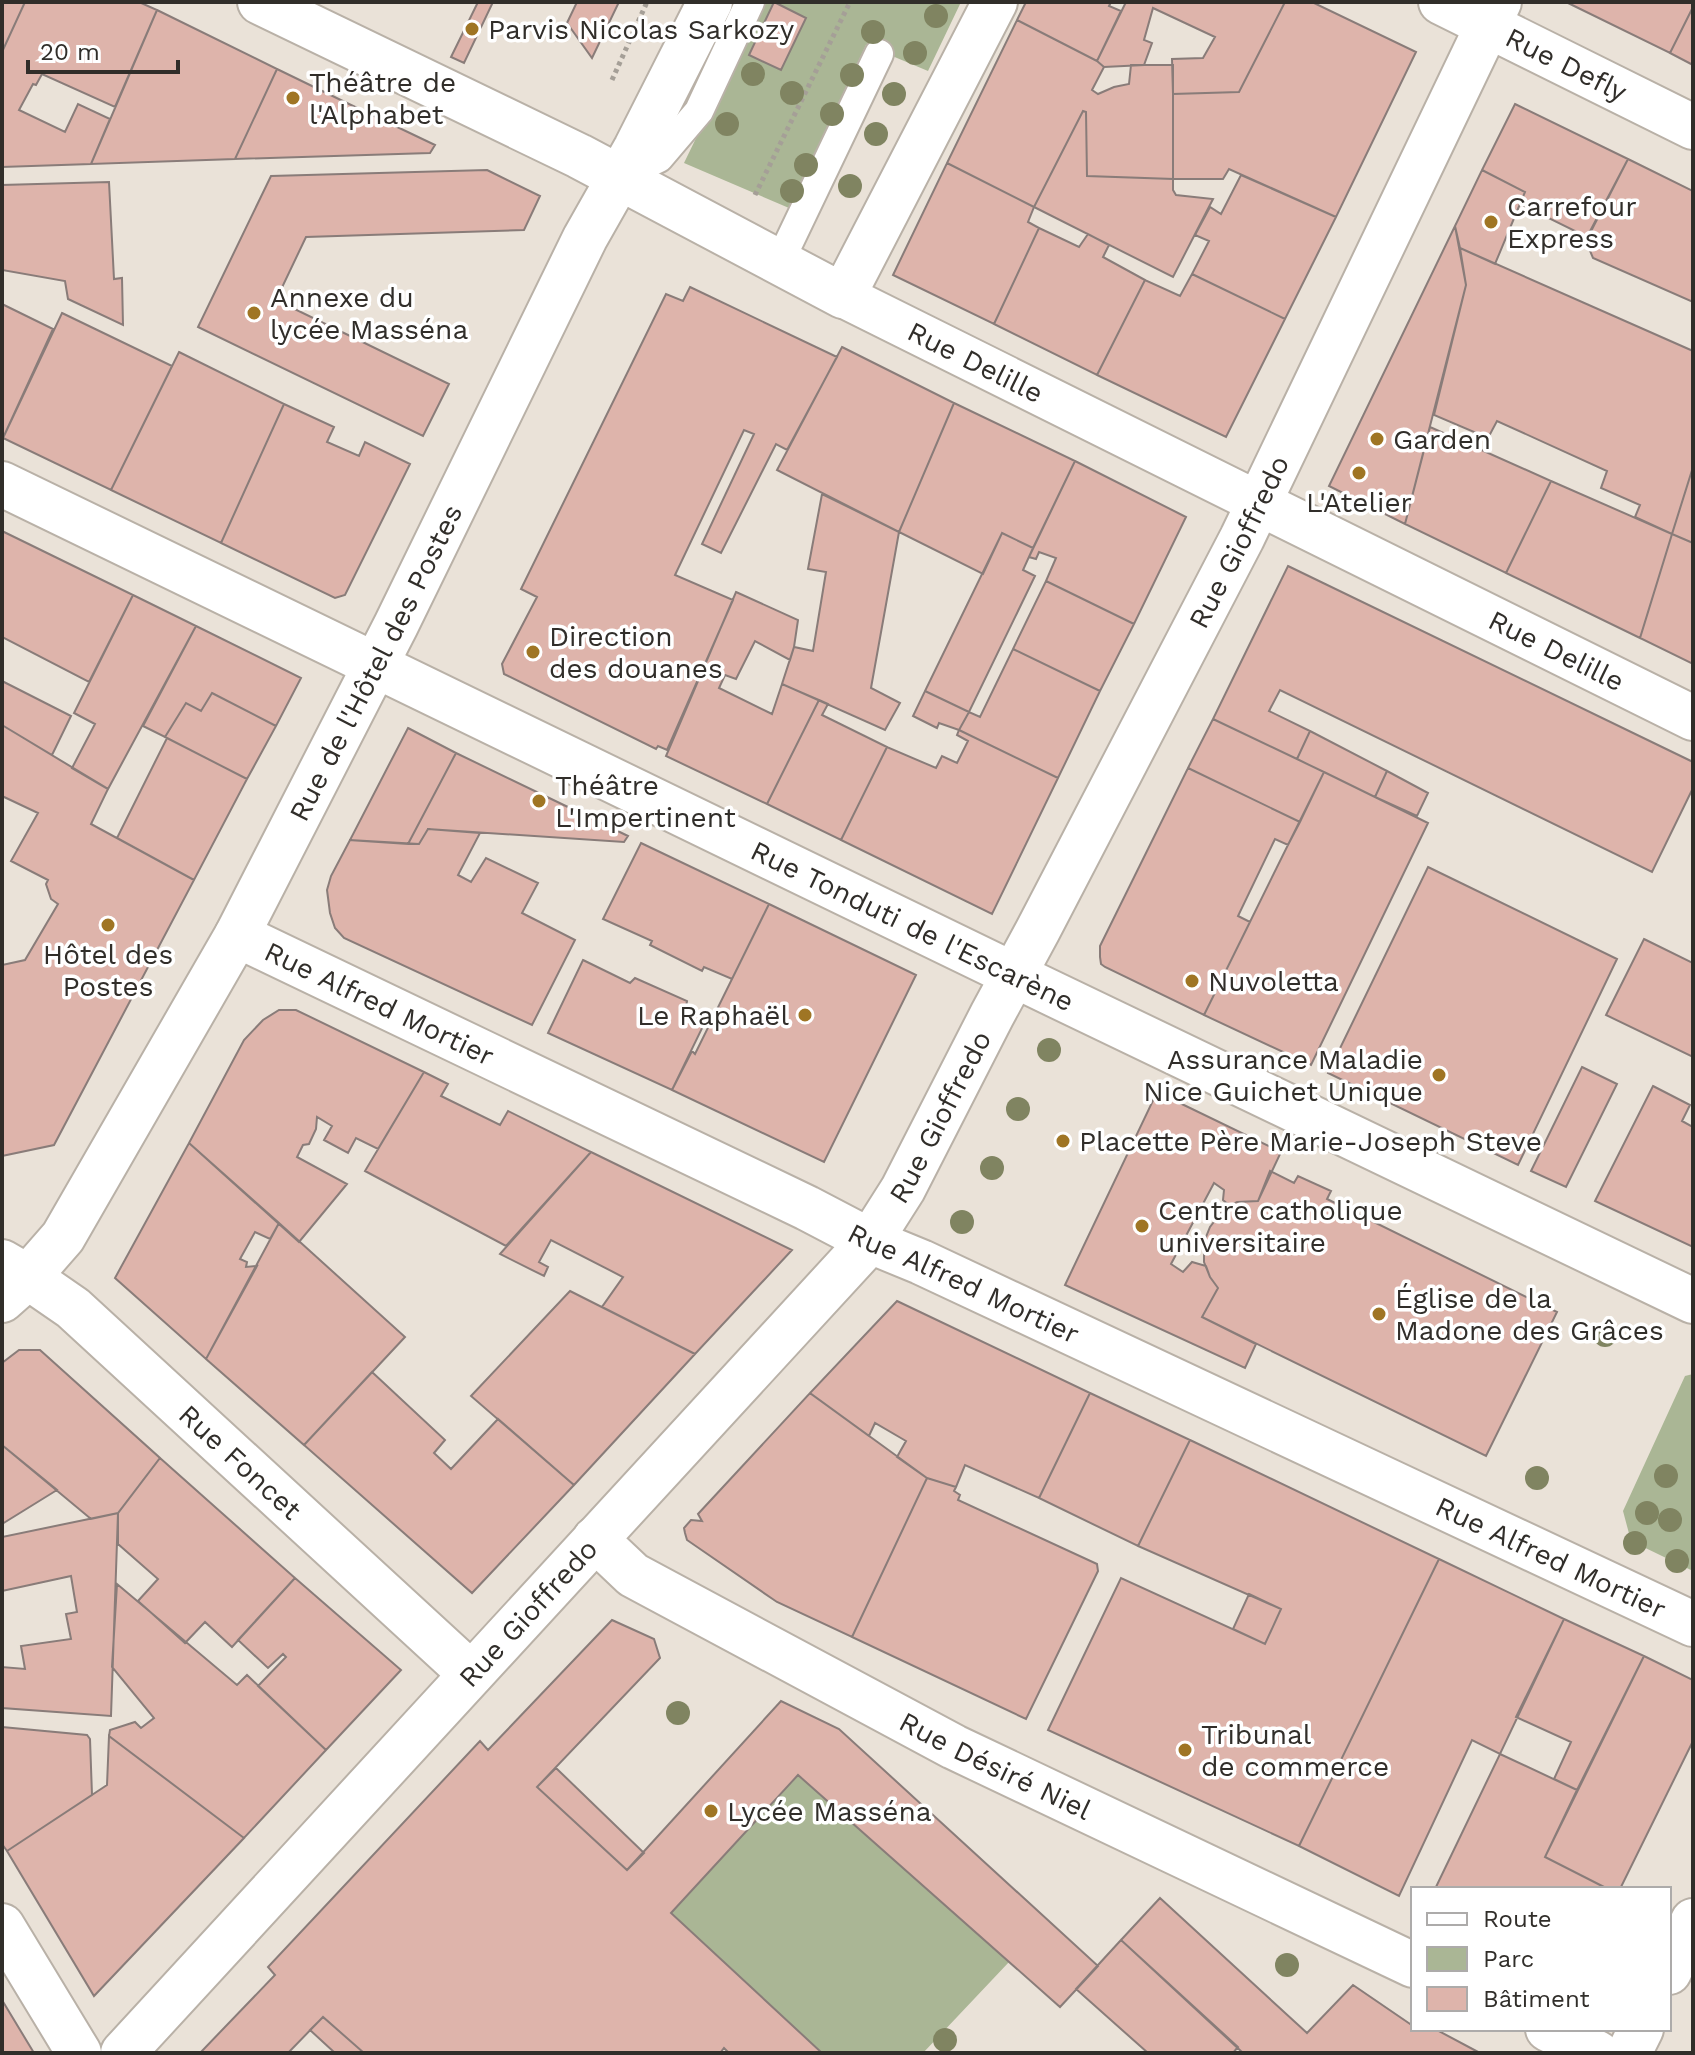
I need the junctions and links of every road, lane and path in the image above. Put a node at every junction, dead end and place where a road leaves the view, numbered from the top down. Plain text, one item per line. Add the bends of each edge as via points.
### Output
1 (260, 2) edge
2 (710, 2) edge
3 (750, 2) edge
4 (850, 2) edge
5 (995, 2) edge
6 (1441, 2) edge
7 (1493, 14) edge
8 (879, 54) dead end
9 (1693, 127) edge
10 (618, 178) junction
11 (726, 235) junction
12 (779, 263) junction
13 (843, 296) junction
14 (2, 484) edge
15 (1259, 503) junction
16 (376, 666) junction
17 (1693, 718) edge
18 (237, 935) junction
19 (1014, 975) junction
20 (870, 1241) junction
21 (11, 1279) edge
22 (1693, 1301) edge
23 (595, 1539) junction
24 (1693, 1624) edge
25 (471, 1674) junction
26 (1693, 1921) edge
27 (2, 1926) edge
28 (1411, 1964) edge
29 (1671, 1968) edge
30 (1552, 2031) edge
31 (1640, 2031) edge
32 (79, 2053) edge
33 (123, 2053) edge
34 (1597, 2053) edge
35 (1629, 2053) edge

1 - 10 street, Rue Delille
2 - 10 street, Rue de l'Hôtel des Postes
3 - 10 lane via 699,111 659,158
4 - 11 path via 746,212 740,208
5 - 13 street
6 - 7 street, Rue Defly
7 - 9 street, Rue Defly
7 - 15 street, Rue Gioffredo
8 - 12 lane
10 - 11 street, Rue Delille
10 - 16 street, Rue de l'Hôtel des Postes
11 - 12 street, Rue Delille
12 - 13 street, Rue Delille
13 - 15 street, Rue Delille
14 - 16 street, Rue Tonduti de l'Escarène
15 - 17 street, Rue Delille
15 - 19 street, Rue Gioffredo
16 - 18 street, Rue de l'Hôtel des Postes
16 - 19 street, Rue Tonduti de l'Escarène
18 - 20 street, Rue Alfred Mortier
18 - 21 street, Rue de l'Hôtel des Postes via 63,1237
19 - 20 street, Rue Gioffredo via 903,1189
19 - 22 street, Rue Tonduti de l'Escarène
20 - 23 street, Rue Gioffredo
20 - 24 street, Rue Alfred Mortier
21 - 25 street, Rue Foncet via 73,1308
23 - 25 street, Rue Gioffredo
23 - 28 street, Rue Désiré Niel via 633,1575 954,1747
25 - 33 street, Rue Gioffredo
26 - 29 street
27 - 32 street
30 - 34 street
31 - 35 street

